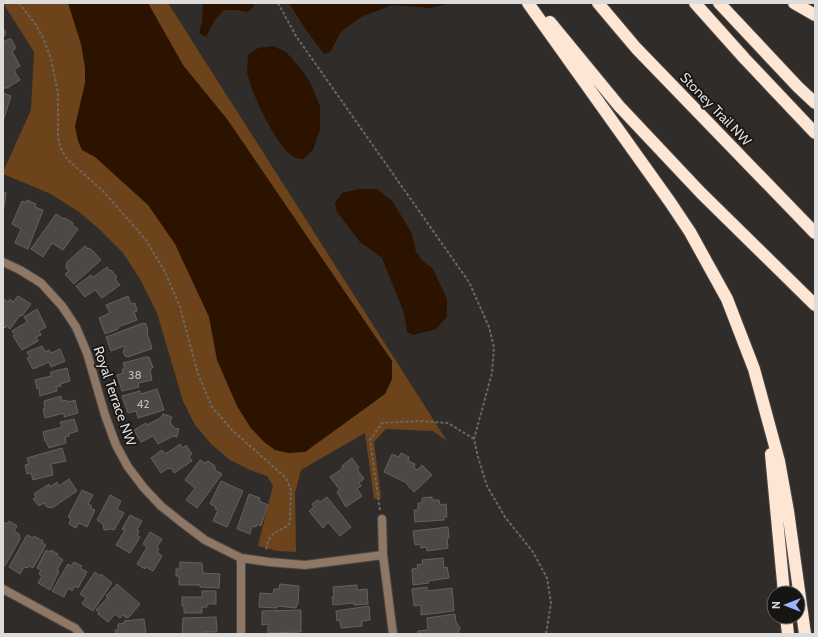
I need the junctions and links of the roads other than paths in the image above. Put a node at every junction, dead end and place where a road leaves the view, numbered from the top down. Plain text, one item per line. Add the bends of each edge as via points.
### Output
1 (528, 3) edge
2 (534, 3) edge
3 (598, 3) edge
4 (695, 3) edge
5 (719, 3) edge
6 (794, 3) edge
7 (815, 15) edge
8 (815, 103) edge
9 (815, 133) edge
10 (815, 233) edge
11 (3, 262) edge
12 (815, 305) edge
13 (767, 417) junction
14 (382, 519) road end
15 (383, 555) junction
16 (241, 558) junction
17 (783, 585) edge
18 (3, 589) edge
19 (80, 634) edge
20 (241, 634) edge
21 (393, 634) edge
22 (805, 634) edge

1 - 13 highway via 690,232 727,299 754,369
2 - 12 highway via 619,106 701,193
3 - 10 highway, Stoney Trail NW via 636,48
4 - 9 highway
5 - 8 highway
6 - 7 highway
11 - 16 street, Royal Terrace NW via 41,283 62,306 76,327 116,445 144,488 162,506 205,540
13 - 17 highway
13 - 22 highway via 779,461 788,511
14 - 15 street
15 - 16 street, Royal Terrace NW via 305,565
15 - 21 street
16 - 20 street
18 - 19 street via 75,628

